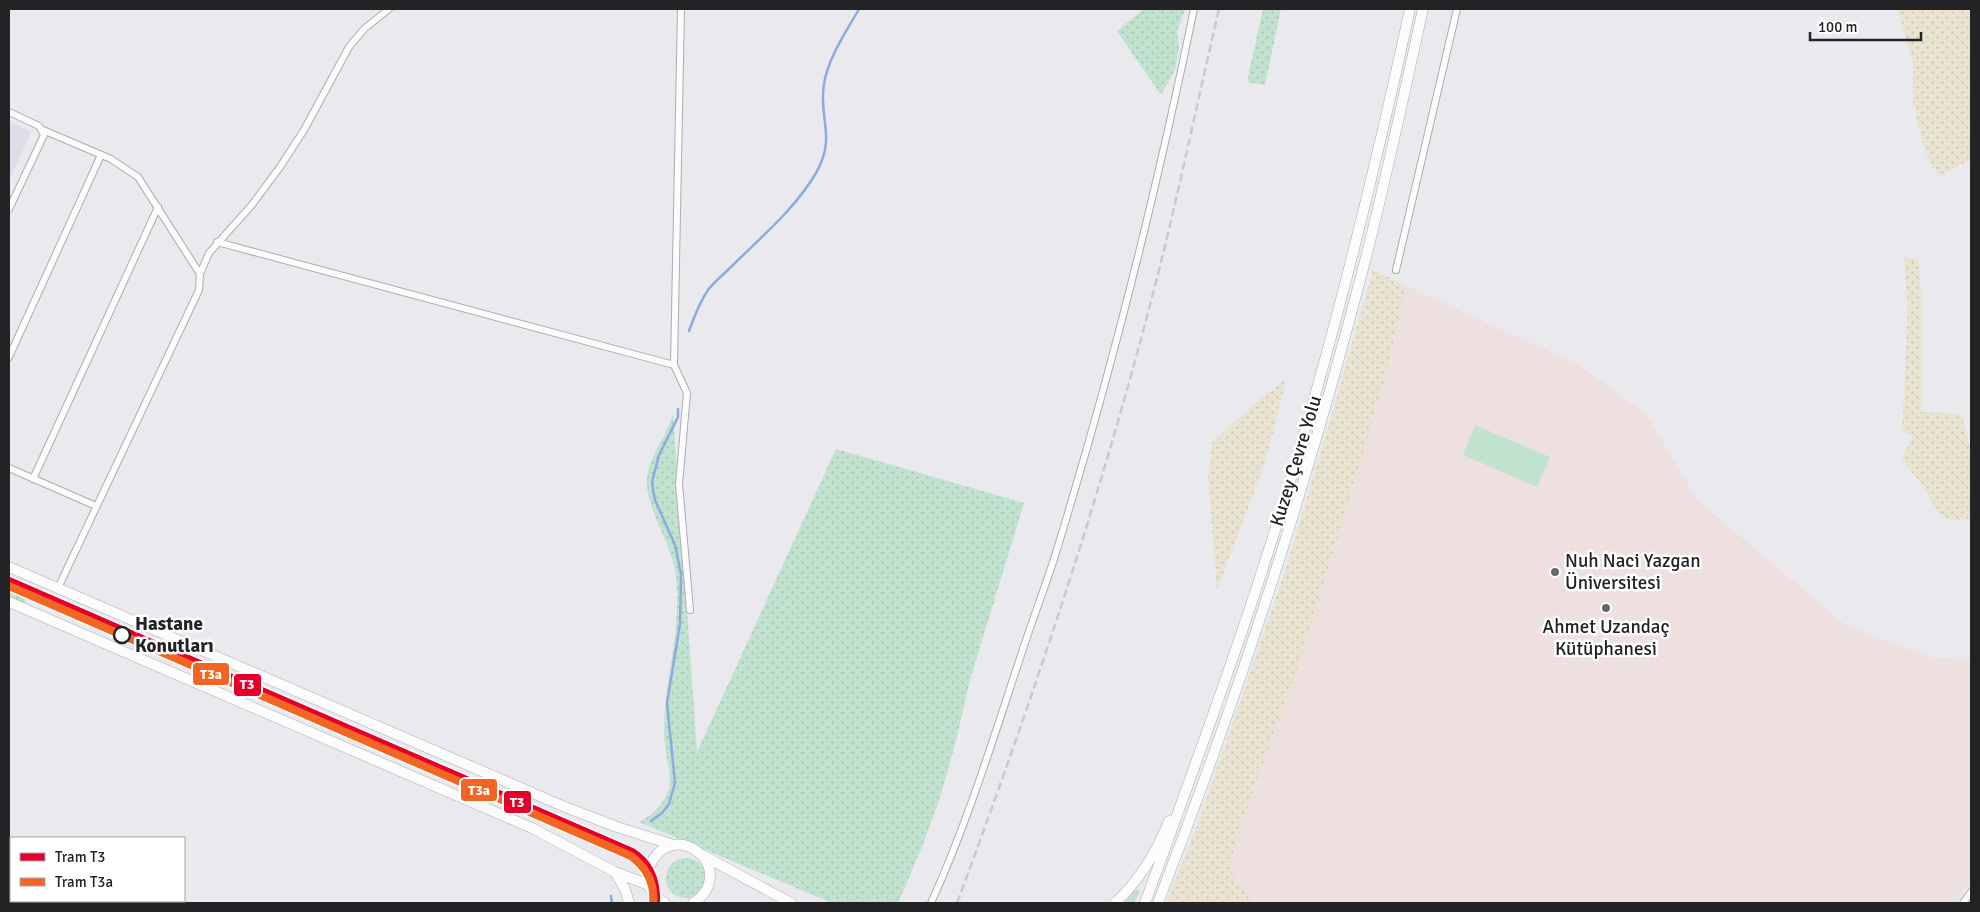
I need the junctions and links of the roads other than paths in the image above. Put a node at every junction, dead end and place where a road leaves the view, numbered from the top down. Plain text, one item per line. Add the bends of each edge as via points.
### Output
1 (390, 9) edge
2 (681, 9) edge
3 (1194, 9) edge
4 (1410, 9) edge
5 (1423, 9) edge
6 (1457, 9) edge
7 (9, 112) edge
8 (42, 130) junction
9 (101, 155) junction
10 (158, 207) junction
11 (9, 209) edge
12 (217, 242) junction
13 (1396, 270) dead end
14 (200, 274) junction
15 (9, 357) edge
16 (674, 366) junction
17 (9, 468) edge
18 (32, 478) junction
19 (96, 506) junction
20 (9, 567) edge
21 (58, 588) junction
22 (9, 602) edge
23 (690, 610) dead end
24 (1217, 704) junction
25 (674, 845) junction
26 (702, 855) junction
27 (614, 872) junction
28 (649, 885) junction
29 (1971, 892) edge
30 (629, 903) edge
31 (665, 903) edge
32 (692, 903) edge
33 (791, 903) edge
34 (931, 903) edge
35 (1115, 903) edge
36 (1145, 903) edge
37 (1158, 903) edge
38 (1963, 903) edge

1 - 12 street via 349,46 304,130 280,167
2 - 16 street
3 - 34 street via 1154,191 1086,452 1001,716
4 - 24 highway, Kuzey Çevre Yolu via 1362,222 1313,404 1262,572
5 - 37 highway, Kuzey Çevre Yolu via 1364,264 1303,481 1221,734
6 - 13 street
7 - 8 street
8 - 9 street
8 - 11 street via 43,137
9 - 10 street via 138,177
9 - 15 street
10 - 14 street
10 - 18 street
12 - 14 street
12 - 16 street
14 - 19 street via 199,290
16 - 23 street via 687,393 679,484
17 - 18 street
18 - 19 street
19 - 21 street
20 - 21 highway
21 - 25 highway via 565,807
22 - 27 highway via 532,828
24 - 35 highway via 1152,857 1136,881
24 - 36 highway, Kuzey Çevre Yolu
25 - 26 highway via 692,848
25 - 28 highway via 654,857 648,871
26 - 32 highway via 708,865 709,882 704,893
26 - 33 highway
27 - 28 highway
27 - 30 highway
28 - 31 highway via 656,897
29 - 38 street

